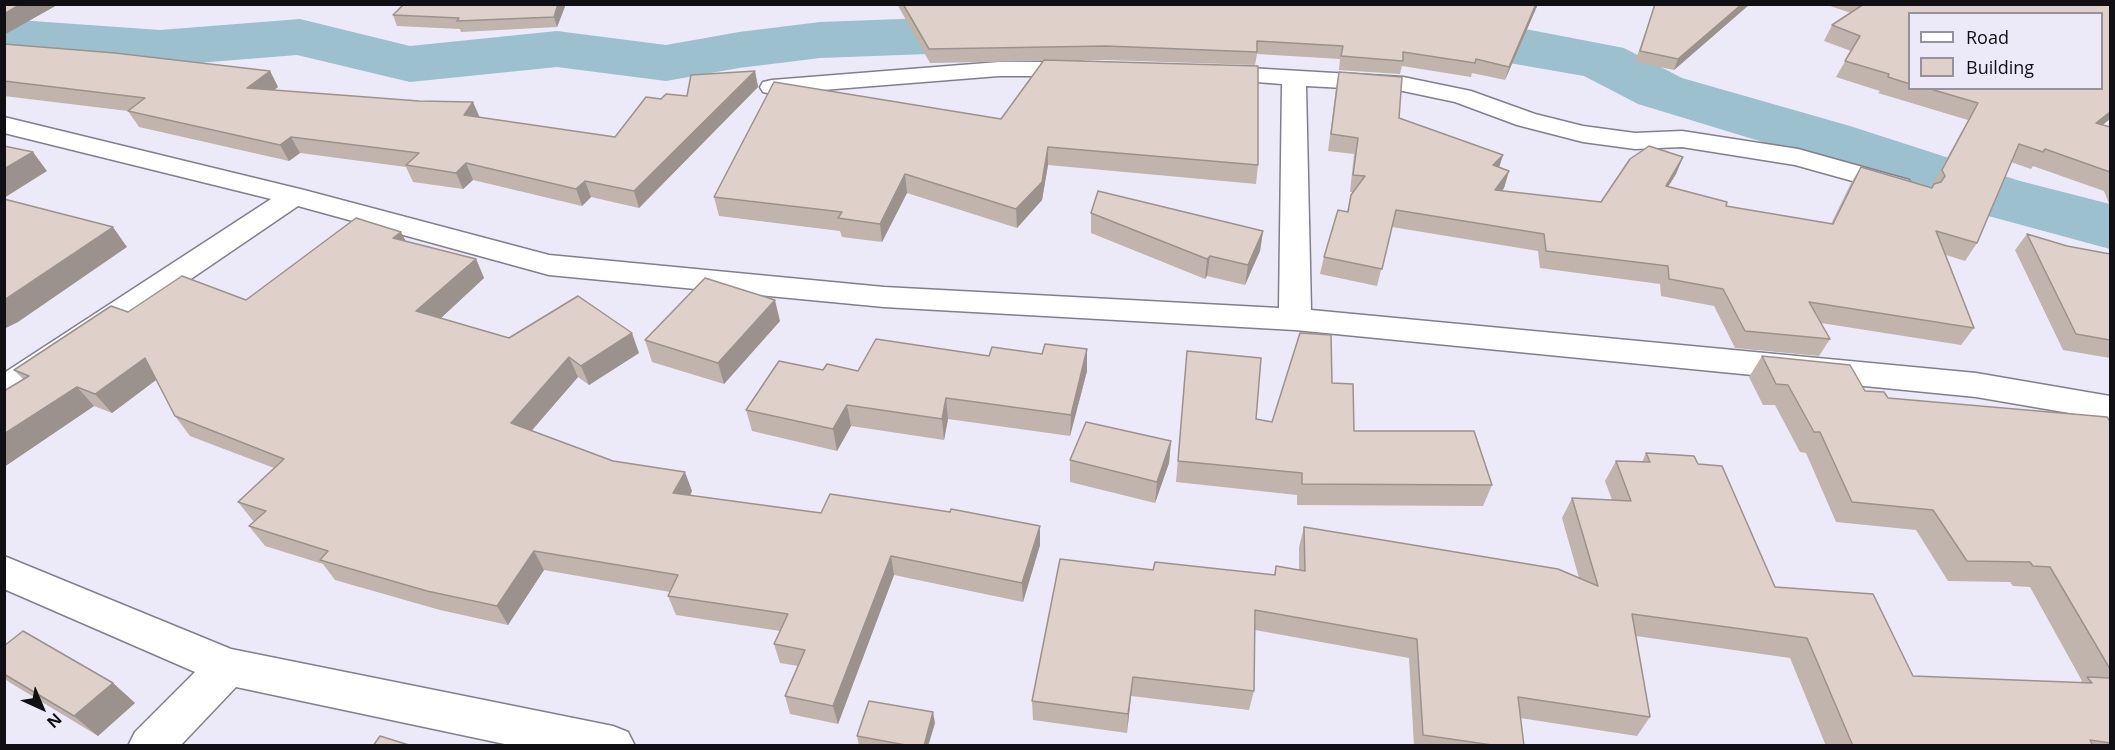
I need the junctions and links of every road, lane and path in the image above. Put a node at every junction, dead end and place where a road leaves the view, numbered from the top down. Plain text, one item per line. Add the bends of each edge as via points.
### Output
1 (1105, 69) edge
2 (1188, 72) edge
3 (1294, 76) junction
4 (772, 87) edge
5 (4, 125) edge
6 (1918, 192) edge
7 (294, 196) junction
8 (1295, 319) junction
9 (4, 390) edge
10 (2110, 408) edge
11 (4, 572) edge
12 (228, 667) junction
13 (150, 746) edge
14 (613, 746) edge

1 - 4 street via 999,69
2 - 3 street
3 - 6 street via 1403,84 1462,96 1526,120 1584,134 1635,141 1682,139 1798,157
3 - 8 street
5 - 7 street
7 - 8 street via 549,265 884,297
7 - 9 street
8 - 10 street via 1976,386
11 - 12 street
12 - 13 street
12 - 14 street

